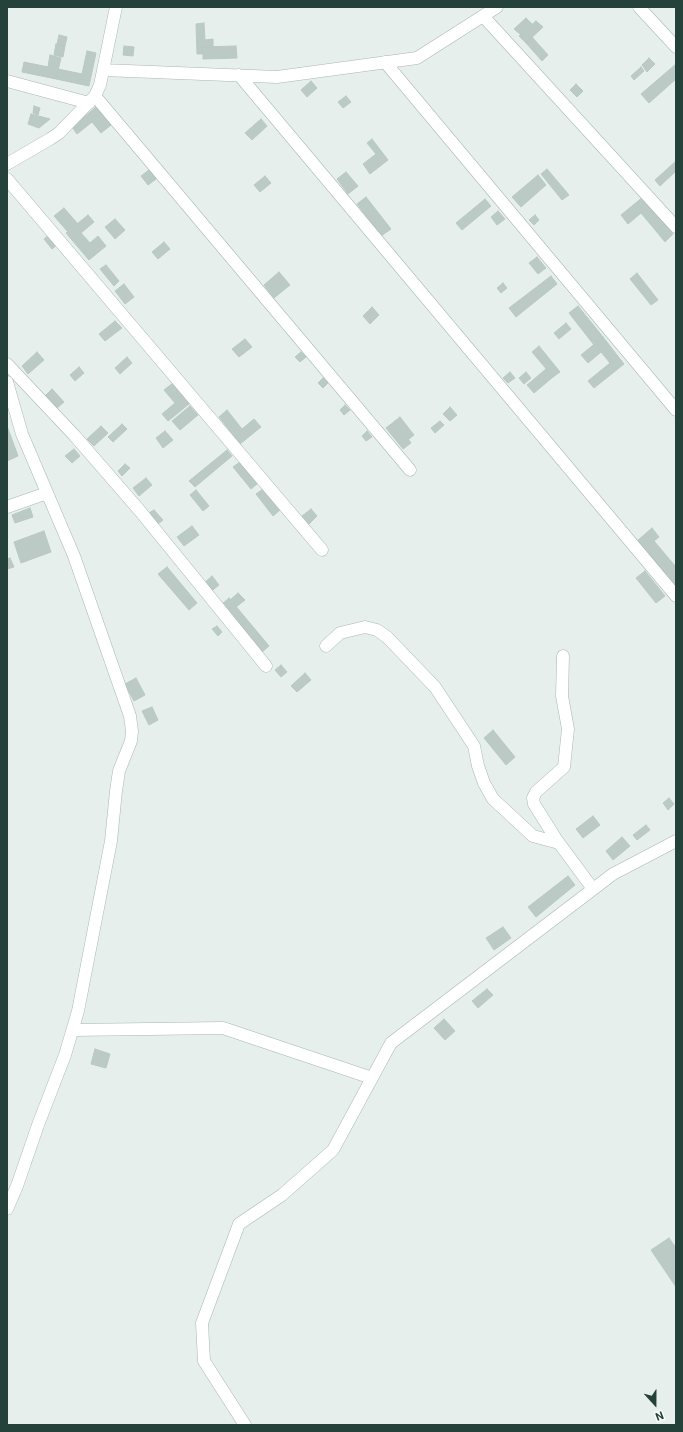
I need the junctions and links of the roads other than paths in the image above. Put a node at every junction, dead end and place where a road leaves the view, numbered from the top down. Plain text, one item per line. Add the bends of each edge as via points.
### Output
1 (116, 7) edge
2 (497, 7) edge
3 (639, 7) edge
4 (483, 16) junction
5 (676, 48) edge
6 (385, 62) junction
7 (103, 70) junction
8 (239, 75) junction
9 (7, 81) edge
10 (92, 99) junction
11 (7, 164) edge
12 (7, 179) edge
13 (676, 227) edge
14 (7, 364) edge
15 (7, 382) edge
16 (676, 410) edge
17 (410, 470) dead end
18 (47, 492) junction
19 (7, 507) edge
20 (322, 550) dead end
21 (676, 596) edge
22 (326, 646) dead end
23 (563, 656) dead end
24 (266, 666) dead end
25 (676, 841) edge
26 (559, 843) junction
27 (593, 889) junction
28 (74, 1030) junction
29 (372, 1078) junction
30 (7, 1209) edge
31 (245, 1425) edge

1 - 7 street
2 - 4 street
3 - 5 street
4 - 6 street via 417,58
4 - 13 street
6 - 8 street via 277,77
6 - 16 street
7 - 8 street
7 - 10 street via 100,85
8 - 21 street
9 - 10 street
10 - 11 street via 70,123 50,139
10 - 17 street
12 - 20 street
14 - 24 street via 135,505
15 - 18 street via 22,434
18 - 19 street
18 - 28 street via 79,570 130,716 132,731 131,741 119,771 111,841
22 - 26 street via 340,633 364,627 377,630 388,637 435,687 474,746 484,783 493,799 533,836
23 - 26 street via 562,696 568,729 564,767 536,792 534,798 534,804
25 - 27 street via 613,874
26 - 27 street
27 - 29 street via 390,1043
28 - 29 street via 223,1028
28 - 30 street
29 - 31 street via 333,1150 282,1195 239,1224 202,1323 204,1361

